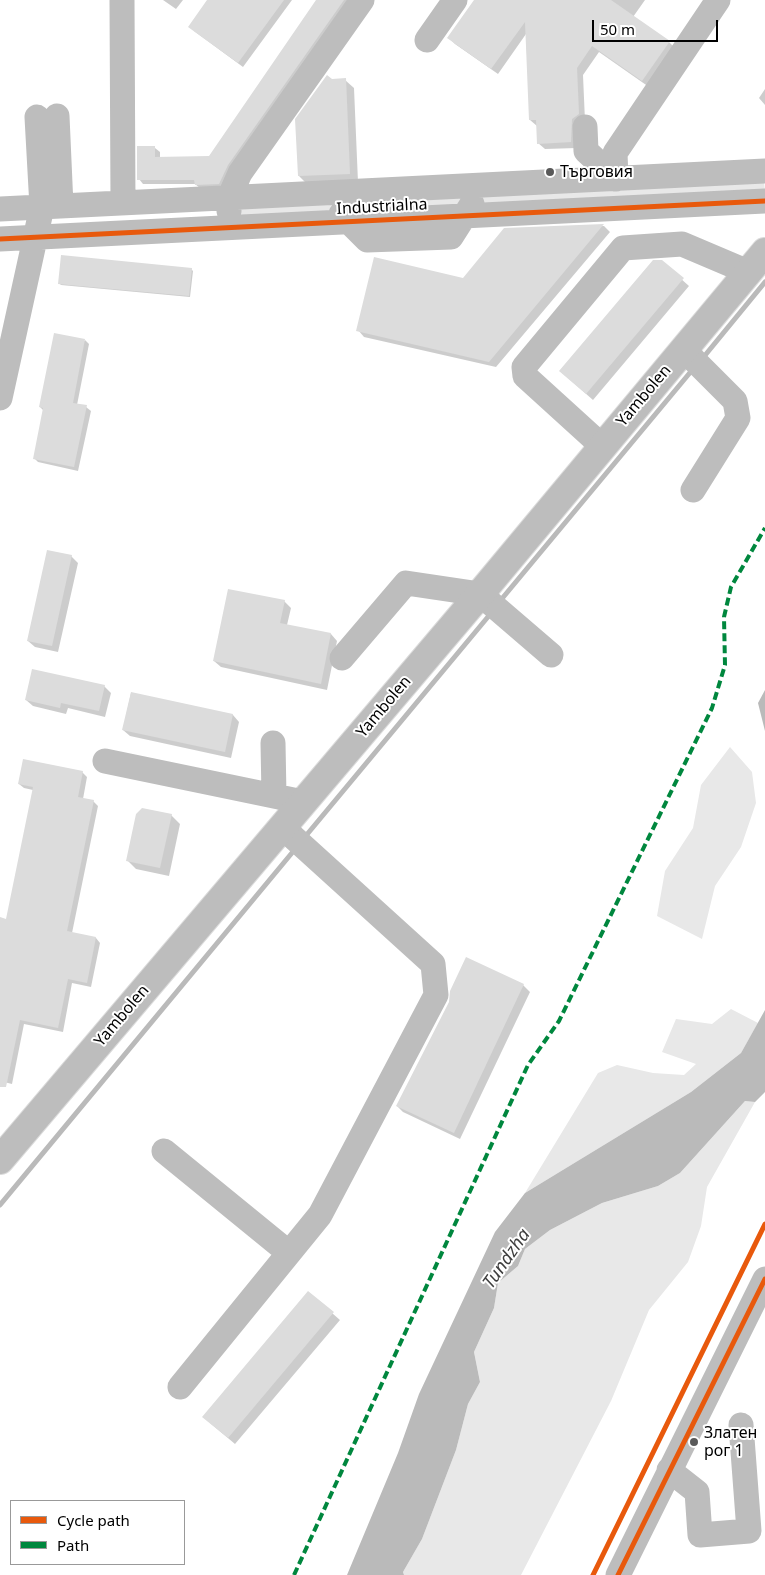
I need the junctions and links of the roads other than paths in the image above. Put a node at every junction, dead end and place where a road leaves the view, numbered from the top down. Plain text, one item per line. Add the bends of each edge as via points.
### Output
1 (122, 0) edge
2 (362, 0) edge
3 (455, 0) edge
4 (718, 0) edge
5 (427, 40) dead end
6 (47, 116) dead end
7 (585, 127) dead end
8 (765, 171) edge
9 (616, 179) junction
10 (484, 185) junction
11 (319, 193) junction
12 (228, 198) junction
13 (765, 201) edge
14 (123, 203) junction
15 (52, 206) junction
16 (0, 209) edge
17 (465, 215) junction
18 (348, 222) junction
19 (230, 227) junction
20 (36, 237) junction
21 (0, 239) edge
22 (757, 262) edge
23 (683, 349) junction
24 (0, 398) edge
25 (602, 446) junction
26 (693, 490) dead end
27 (480, 594) junction
28 (551, 656) dead end
29 (342, 658) dead end
30 (273, 743) dead end
31 (105, 761) dead end
32 (274, 796) junction
33 (303, 802) junction
34 (282, 827) junction
35 (164, 1151) dead end
36 (0, 1160) edge
37 (289, 1253) junction
38 (765, 1279) edge
39 (180, 1387) dead end
40 (741, 1425) dead end
41 (670, 1470) junction
42 (618, 1575) edge

1 - 14 street
2 - 12 street via 240,173
3 - 5 street
4 - 9 street via 615,153
6 - 15 street
7 - 9 street via 586,151
8 - 9 street, Industrialna
9 - 10 street, Industrialna
10 - 11 street, Industrialna
10 - 17 street
11 - 12 street, Industrialna
11 - 18 street
12 - 14 street, Industrialna
12 - 19 street
13 - 17 street, Industrialna
14 - 15 street, Industrialna
15 - 16 street, Industrialna
15 - 20 street
17 - 18 street, Industrialna
18 - 19 street, Industrialna
19 - 20 street, Industrialna
20 - 21 street, Industrialna
20 - 24 street
22 - 23 main road, Yambolen
22 - 25 street via 682,244 623,248 524,367 525,376
23 - 25 main road, Yambolen
23 - 26 street via 735,401 738,418
25 - 27 main road, Yambolen
27 - 28 street
27 - 29 street via 406,583
27 - 33 main road, Yambolen
30 - 32 street
31 - 32 street
32 - 33 street
33 - 34 main road, Yambolen
34 - 36 main road, Yambolen
34 - 37 street via 433,964 436,995 320,1215
35 - 37 street
37 - 39 street
38 - 41 street
40 - 41 street via 749,1531 700,1535 697,1492
41 - 42 street

